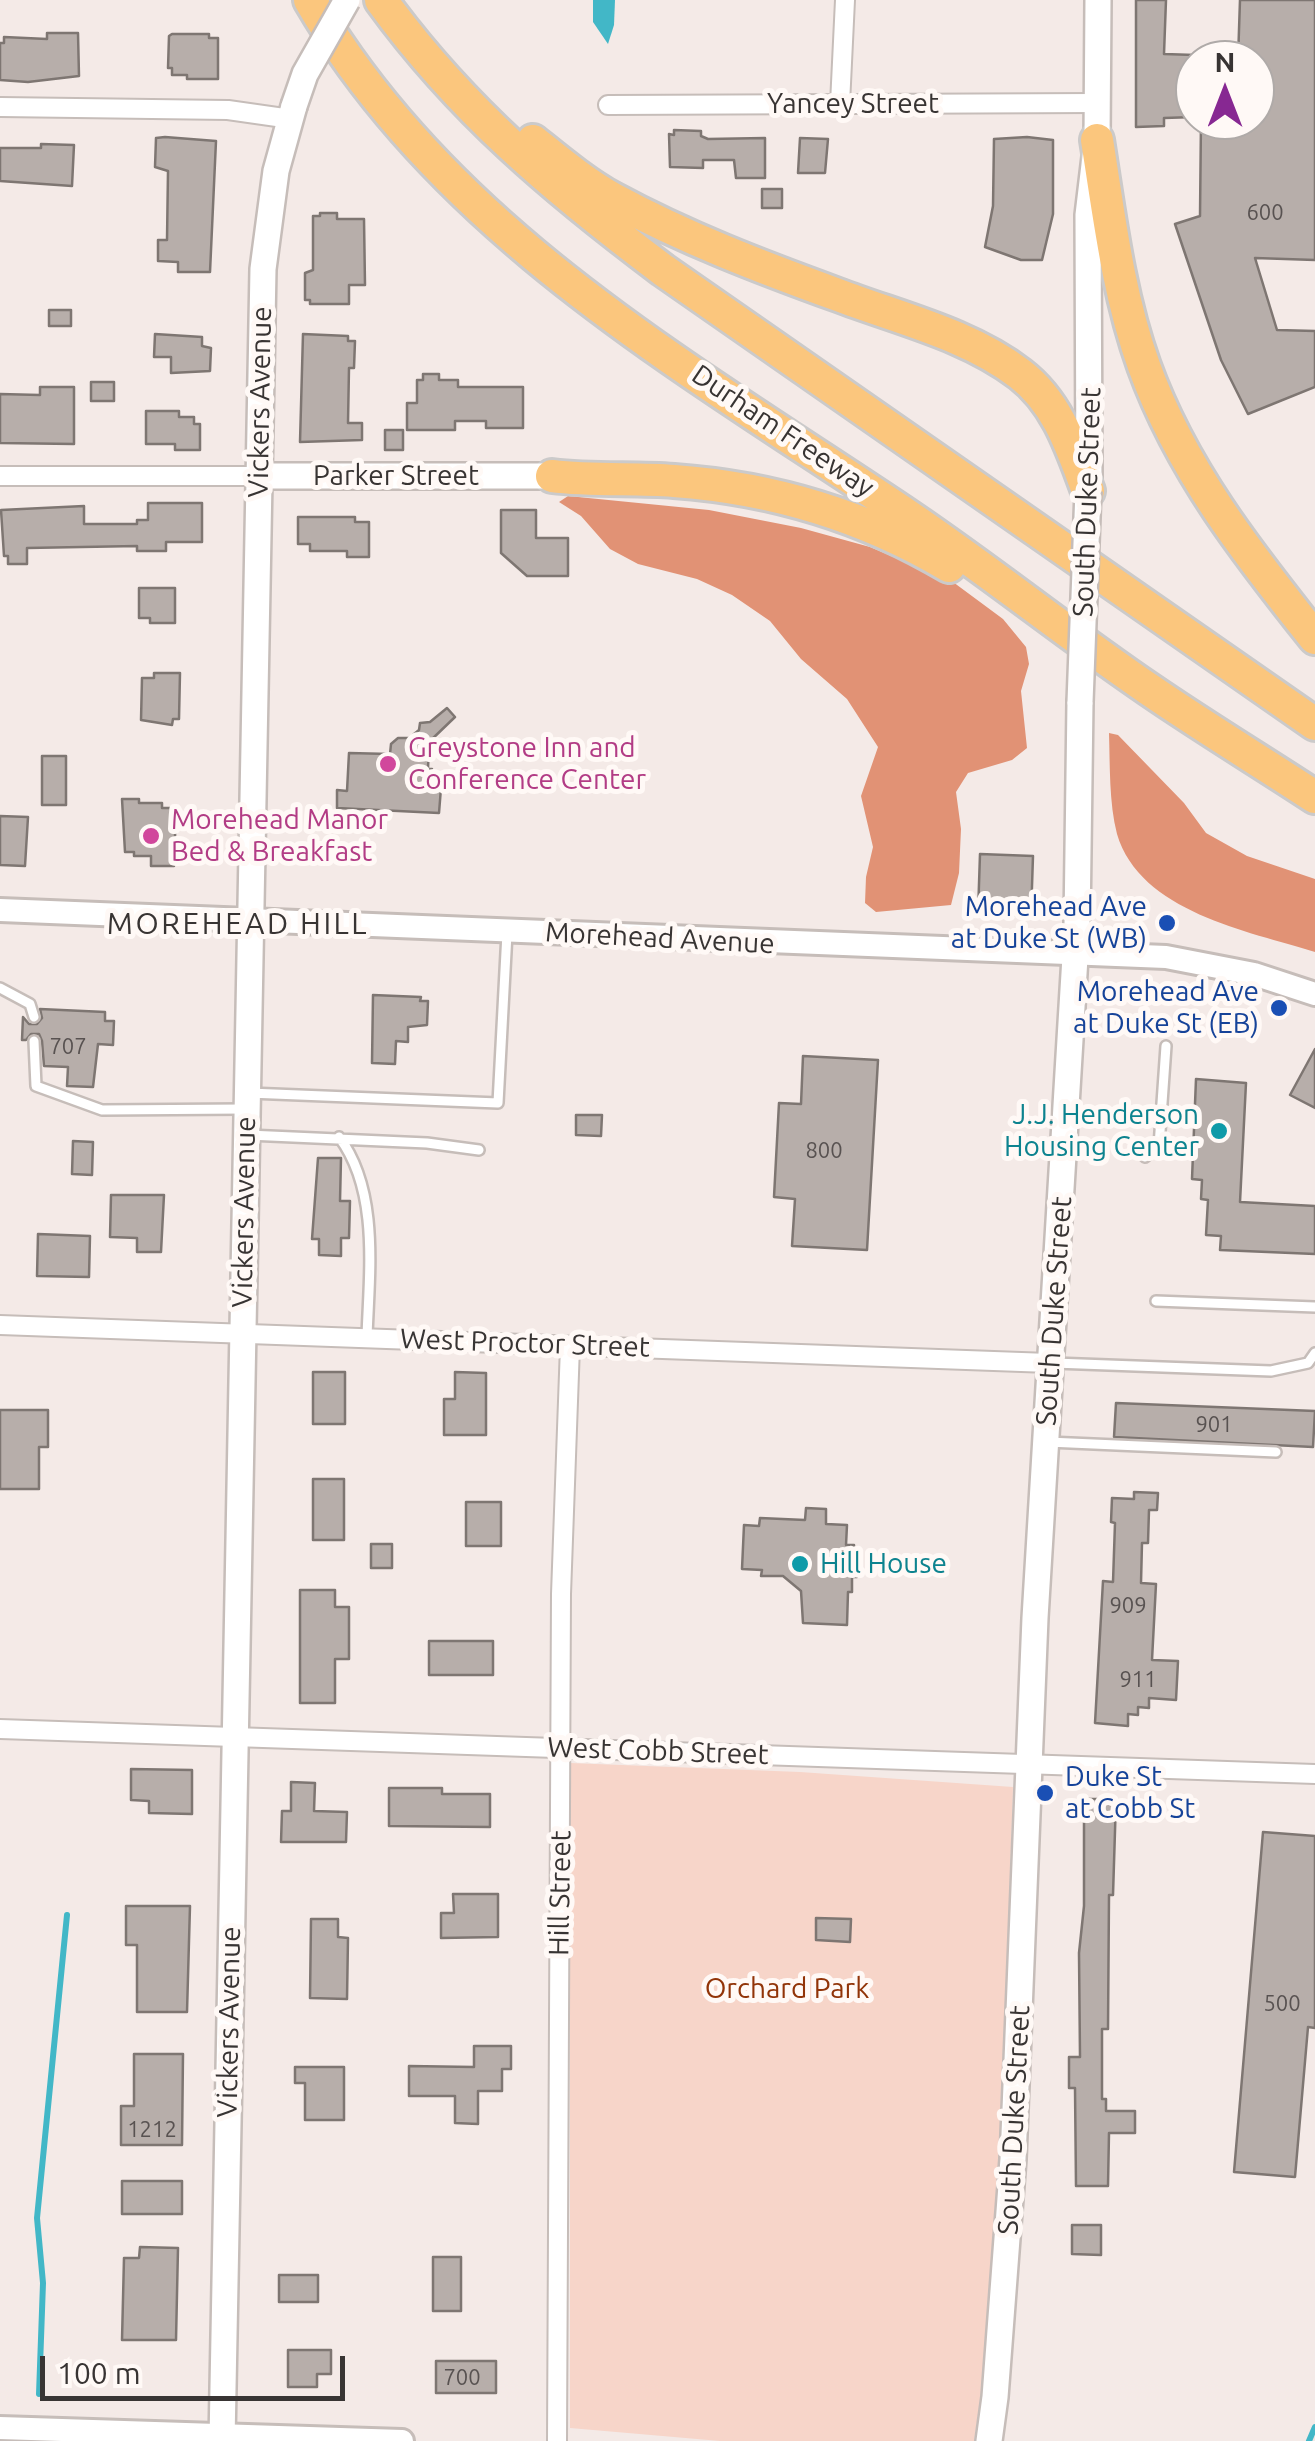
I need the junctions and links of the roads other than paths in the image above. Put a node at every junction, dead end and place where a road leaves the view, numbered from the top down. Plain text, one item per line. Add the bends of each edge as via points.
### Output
1 (284, 0) edge
2 (310, 0) edge
3 (347, 0) edge
4 (381, 0) edge
5 (845, 0) edge
6 (1098, 0) edge
7 (333, 39) junction
8 (445, 82) junction
9 (1097, 103) junction
10 (608, 104) dead end
11 (840, 104) junction
12 (0, 107) edge
13 (292, 112) junction
14 (1097, 140) junction
15 (0, 476) edge
16 (258, 476) junction
17 (552, 476) joint
18 (1088, 491) junction
19 (1315, 638) edge
20 (1149, 689) junction
21 (1315, 724) edge
22 (1315, 796) edge
23 (0, 910) edge
24 (250, 921) junction
25 (507, 930) junction
26 (1076, 952) junction
27 (0, 988) edge
28 (1315, 994) edge
29 (34, 1017) dead end
30 (34, 1041) dead end
31 (1166, 1046) dead end
32 (246, 1112) junction
33 (339, 1138) junction
34 (479, 1150) dead end
35 (1145, 1158) dead end
36 (1156, 1301) dead end
37 (1315, 1307) edge
38 (0, 1325) edge
39 (242, 1332) junction
40 (366, 1337) junction
41 (570, 1346) junction
42 (1315, 1353) edge
43 (1049, 1363) junction
44 (1045, 1442) junction
45 (1276, 1452) dead end
46 (0, 1729) edge
47 (234, 1735) junction
48 (561, 1748) junction
49 (1028, 1764) junction
50 (1315, 1774) edge
51 (0, 2428) edge
52 (222, 2439) edge
53 (402, 2441) edge
54 (557, 2441) edge
55 (988, 2441) edge

1 - 7 highway via 301,22
2 - 7 highway, Durham Freeway
3 - 13 main road, Vickers Avenue, bridge via 305,74
4 - 8 highway
5 - 11 street
6 - 9 main road, South Duke Street
7 - 20 highway, Durham Freeway via 431,159 548,265
8 - 18 highway via 490,106 610,197 704,243 934,330 1020,374 1060,422
8 - 21 highway via 569,200 663,270
9 - 11 street, Yancey Street
9 - 14 main road, South Duke Street
10 - 11 street, Yancey Street
12 - 13 street
13 - 16 main road, Vickers Avenue via 265,234
14 - 18 main road, South Duke Street via 1088,215
14 - 19 highway via 1144,368 1229,528
15 - 16 street, Parker Street
16 - 17 main road, Parker Street
16 - 24 main road, Vickers Avenue
17 - 20 highway via 725,487 852,518 929,554
18 - 26 main road, South Duke Street, bridge
20 - 22 highway, Durham Freeway
23 - 24 street, Morehead Avenue
24 - 25 street, Morehead Avenue
24 - 32 main road, Vickers Avenue
25 - 26 street, Morehead Avenue
25 - 32 lane via 498,1103
26 - 28 street, Morehead Avenue via 1214,965
26 - 43 main road, South Duke Street
27 - 29 lane via 30,1004
30 - 32 lane via 36,1086 102,1110
31 - 35 lane via 1159,1146
32 - 33 lane
32 - 39 main road, Vickers Avenue
33 - 34 lane
33 - 40 lane via 351,1153 365,1205
36 - 37 lane
38 - 39 street, West Proctor Street
39 - 40 street, West Proctor Street
39 - 47 main road, Vickers Avenue
40 - 41 street, West Proctor Street
41 - 43 street, West Proctor Street
41 - 48 street, Hill Street
42 - 43 lane via 1308,1363 1271,1371
43 - 44 main road, South Duke Street
44 - 45 lane
44 - 49 main road, South Duke Street
46 - 47 street, West Cobb Street
47 - 48 street, West Cobb Street
47 - 52 main road, Vickers Avenue
48 - 49 street, West Cobb Street
48 - 54 street, Hill Street
49 - 50 street, West Cobb Street
49 - 55 main road, South Duke Street via 1013,2159
51 - 52 street
52 - 53 street

